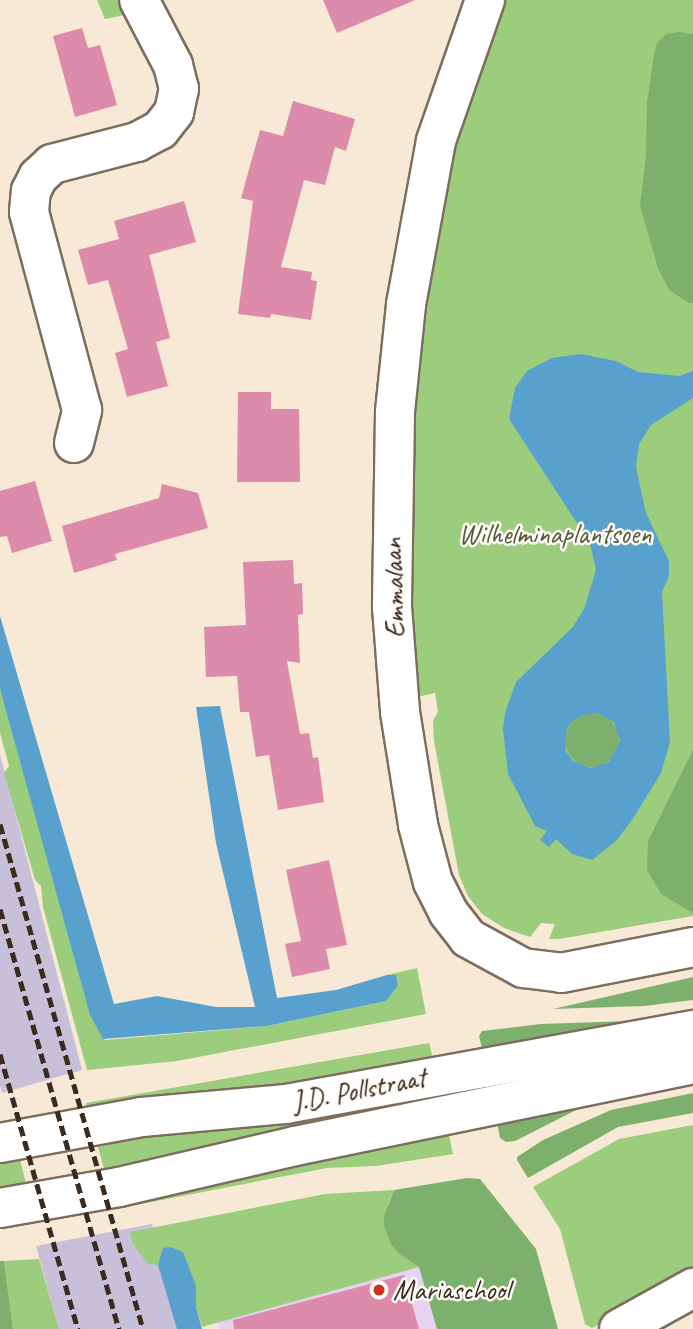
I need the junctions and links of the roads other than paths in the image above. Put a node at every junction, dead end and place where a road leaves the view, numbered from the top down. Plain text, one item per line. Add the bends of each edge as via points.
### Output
1 (139, 0) edge
2 (485, 0) edge
3 (75, 443) dead end
4 (693, 947) edge
5 (693, 1030) edge
6 (693, 1064) edge
7 (12, 1140) edge
8 (0, 1208) edge
9 (693, 1288) edge
10 (619, 1329) edge

1 - 3 street via 173,65 180,89 174,111 160,130 137,142 52,164 31,191 30,212 82,410
2 - 4 street, Emmalaan via 436,141 406,305 395,412 392,607 400,712 418,825 433,882 448,912 468,938 523,968 561,973
5 - 7 street, J.D. Pollstraat via 286,1104 142,1117
6 - 8 street, J.D. Pollstraat
9 - 10 street

